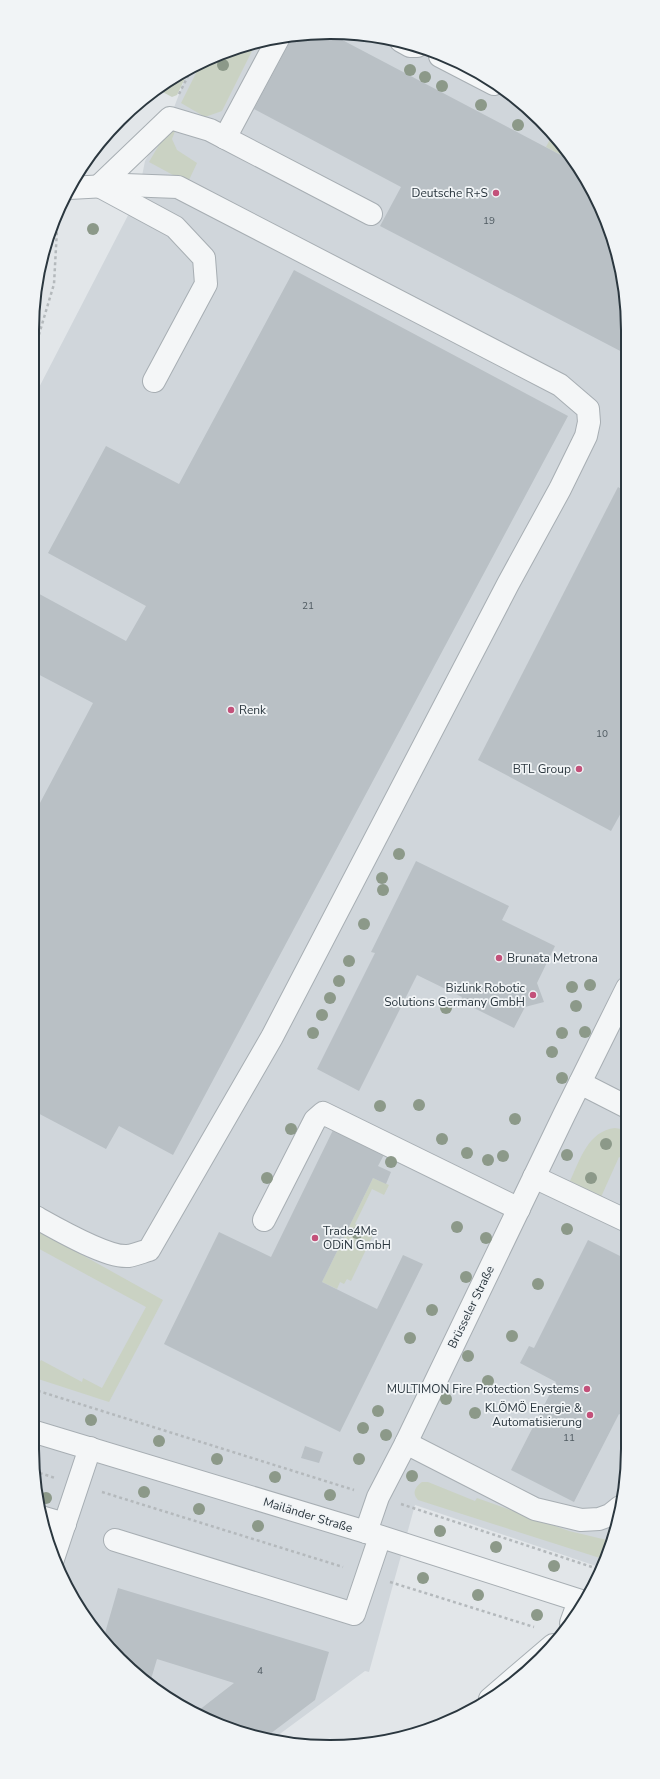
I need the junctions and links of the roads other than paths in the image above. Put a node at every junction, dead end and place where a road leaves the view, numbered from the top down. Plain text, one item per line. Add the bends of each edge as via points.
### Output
1 (275, 45) edge
2 (225, 138) junction
3 (99, 186) junction
4 (76, 188) edge
5 (371, 214) dead end
6 (154, 382) dead end
7 (621, 1000) edge
8 (580, 1083) junction
9 (621, 1104) edge
10 (534, 1177) junction
11 (518, 1209) junction
12 (621, 1218) edge
13 (39, 1220) edge
14 (264, 1220) dead end
15 (39, 1433) edge
16 (406, 1443) junction
17 (90, 1448) junction
18 (614, 1512) edge
19 (48, 1519) edge
20 (65, 1524) junction
21 (373, 1535) junction
22 (115, 1540) dead end
23 (56, 1549) edge
24 (578, 1600) edge

1 - 2 street
2 - 3 street via 210,130 170,118
2 - 5 street
3 - 4 street
3 - 6 street via 175,227 204,258 206,284
3 - 13 street via 178,186 560,385 588,409 589,422 586,436 560,489 272,1037 149,1250 127,1256 105,1251
7 - 8 street, Brüsseler Straße
8 - 9 street
8 - 10 street, Brüsseler Straße
10 - 11 street, Brüsseler Straße
10 - 12 street
11 - 14 street via 323,1113 315,1120
11 - 16 street, Brüsseler Straße
15 - 17 street, Mailänder Straße
16 - 18 street via 535,1509 581,1520 599,1519
16 - 21 street, Brüsseler Straße via 378,1497
17 - 20 street
17 - 21 street, Mailänder Straße
19 - 20 street
20 - 23 street
21 - 22 street, Brüsseler Straße via 367,1574 354,1614
21 - 24 street, Mailänder Straße

